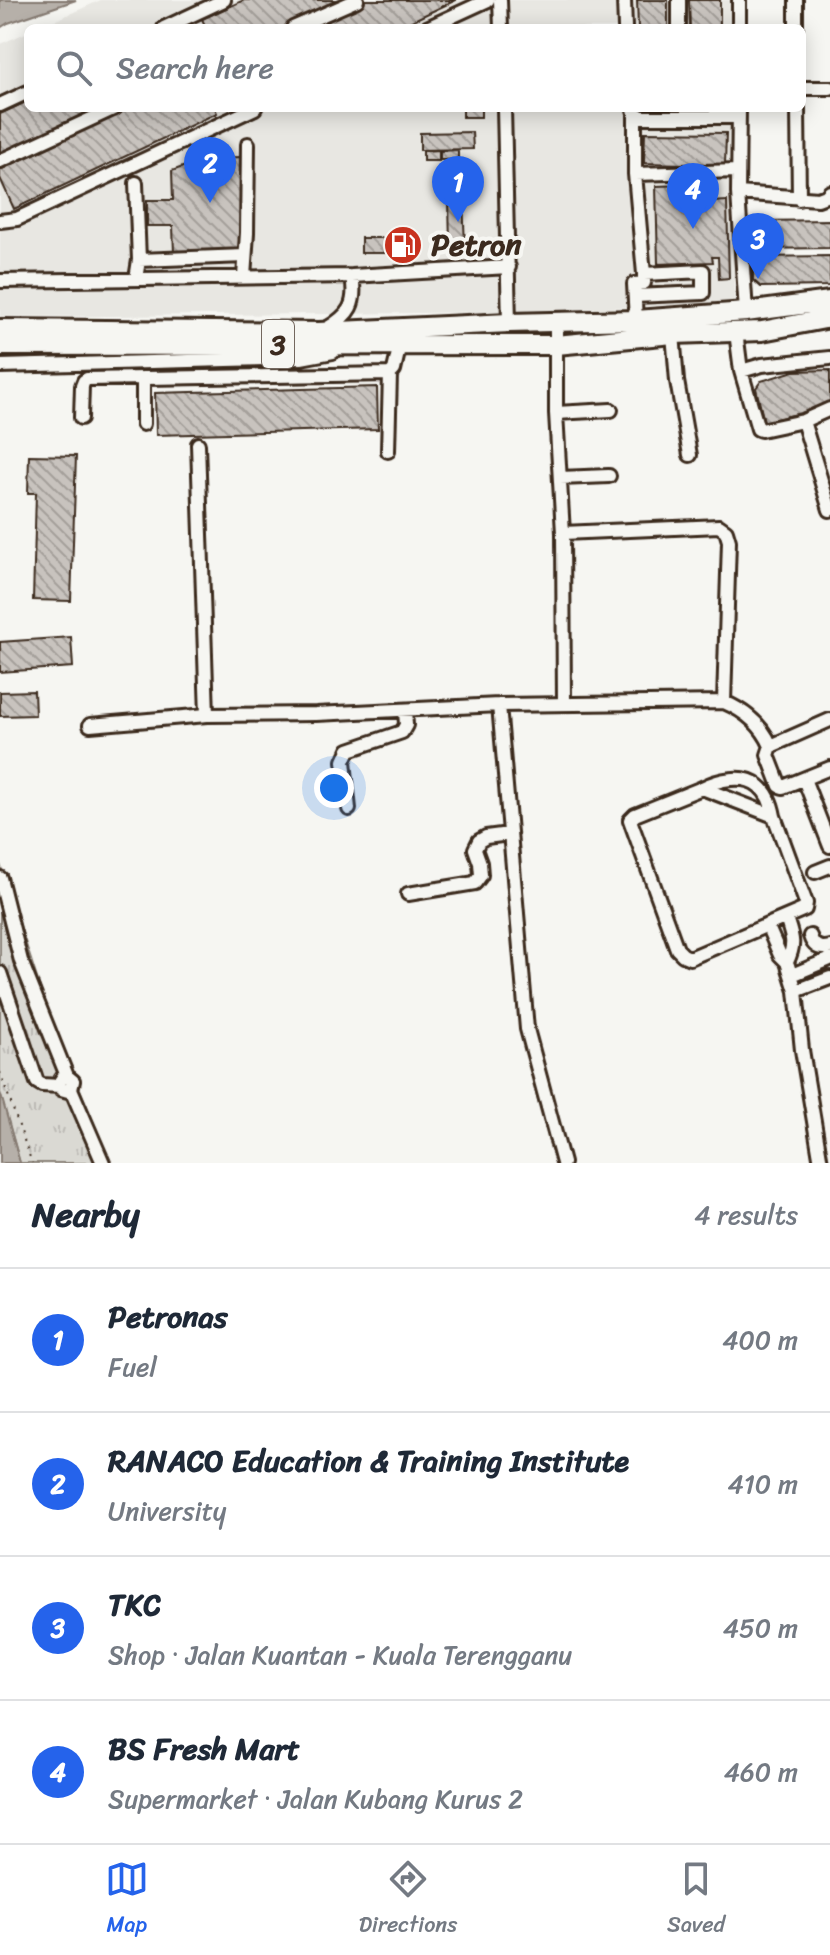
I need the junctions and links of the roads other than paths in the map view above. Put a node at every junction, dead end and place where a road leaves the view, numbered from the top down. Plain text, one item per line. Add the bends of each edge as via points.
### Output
1 (224, 0) edge
2 (357, 0) edge
3 (488, 0) edge
4 (500, 0) edge
5 (624, 0) edge
6 (679, 0) edge
7 (739, 0) edge
8 (796, 0) edge
9 (187, 23) edge
10 (302, 24) edge
11 (436, 24) edge
12 (501, 24) edge
13 (625, 24) edge
14 (679, 24) edge
15 (739, 24) edge
16 (796, 24) edge
17 (806, 88) edge
18 (830, 88) edge
19 (24, 94) edge
20 (0, 105) edge
21 (106, 112) edge
22 (504, 112) edge
23 (634, 112) edge
24 (636, 112) edge
25 (798, 112) edge
26 (739, 113) edge
27 (226, 114) edge
28 (248, 144) dead end
29 (0, 161) edge
30 (738, 171) junction
31 (635, 174) junction
32 (136, 183) dead end
33 (830, 192) edge
34 (738, 193) junction
35 (799, 199) junction
36 (0, 221) edge
37 (245, 256) junction
38 (139, 260) junction
39 (509, 267) junction
40 (644, 274) junction
41 (352, 276) junction
42 (244, 277) junction
43 (136, 279) junction
44 (0, 281) edge
45 (830, 292) edge
46 (635, 296) junction
47 (830, 301) edge
48 (746, 308) junction
49 (830, 318) edge
50 (636, 320) junction
51 (556, 322) junction
52 (509, 323) junction
53 (808, 323) junction
54 (830, 325) edge
55 (0, 329) edge
56 (319, 332) junction
57 (736, 332) junction
58 (673, 334) junction
59 (371, 344) junction
60 (400, 344) junction
61 (556, 345) junction
62 (0, 346) edge
63 (830, 358) edge
64 (0, 366) edge
65 (741, 371) junction
66 (390, 374) junction
67 (143, 378) junction
68 (830, 409) edge
69 (611, 410) dead end
70 (556, 413) junction
71 (81, 418) dead end
72 (803, 421) junction
73 (143, 424) dead end
74 (198, 444) dead end
75 (388, 451) dead end
76 (690, 455) dead end
77 (609, 476) dead end
78 (560, 478) junction
79 (830, 510) edge
80 (563, 533) junction
81 (724, 702) junction
82 (564, 704) junction
83 (499, 705) junction
84 (405, 710) junction
85 (207, 715) junction
86 (830, 720) edge
87 (90, 725) dead end
88 (771, 746) junction
89 (830, 768) edge
90 (804, 779) junction
91 (702, 788) junction
92 (349, 809) dead end
93 (824, 814) edge
94 (774, 816) junction
95 (509, 834) junction
96 (830, 846) edge
97 (830, 866) edge
98 (815, 872) dead end
99 (0, 878) edge
100 (408, 894) dead end
101 (786, 918) junction
102 (767, 925) junction
103 (810, 936) dead end
104 (830, 947) edge
105 (830, 959) edge
106 (790, 968) junction
107 (0, 973) edge
108 (830, 978) edge
109 (796, 991) junction
110 (66, 1084) junction
111 (103, 1163) edge
112 (563, 1163) edge
113 (821, 1163) edge

1 - 9 street
2 - 10 street
3 - 11 street
4 - 12 street
5 - 13 street
6 - 14 street
7 - 15 street
8 - 16 street
17 - 18 street
19 - 20 street
21 - 29 street
22 - 39 street
23 - 31 street
24 - 26 street via 642,117
25 - 35 street
26 - 30 street
27 - 36 street via 17,219
28 - 37 street
30 - 31 street
30 - 34 street
31 - 40 street
32 - 38 street
33 - 35 street via 818,199
34 - 35 street
34 - 48 street
37 - 38 street
37 - 42 street
38 - 43 street
39 - 41 street
39 - 52 street
40 - 46 street via 644,283 634,283
40 - 46 street via 703,271 703,293
41 - 42 street
41 - 56 street via 354,299 347,313
42 - 43 street
43 - 44 street
45 - 48 street
46 - 50 street
47 - 48 highway, 3
48 - 50 highway, 3
49 - 53 highway, 3
50 - 51 highway, 3
51 - 52 highway, 3
51 - 61 street
52 - 56 highway, 3
53 - 54 highway
53 - 57 highway, 3
55 - 56 highway, 3
57 - 58 highway, 3
57 - 65 street
58 - 61 highway, 3
58 - 76 street
59 - 60 highway, 3
59 - 62 highway, 3
59 - 64 street via 301,358
60 - 61 highway, 3
60 - 66 street
61 - 70 street
63 - 65 street
65 - 72 street via 758,429
66 - 67 street
66 - 75 street
67 - 71 street via 84,381
67 - 73 street
68 - 72 street
69 - 70 street
70 - 78 street
72 - 79 street
74 - 85 street
77 - 78 street
78 - 80 street
80 - 81 street via 719,526 726,531
80 - 82 street
81 - 82 street
81 - 88 street via 741,709
82 - 83 street
83 - 84 street
83 - 95 street
84 - 85 street
84 - 92 street via 402,732 349,750 344,761
85 - 87 street
86 - 88 street
88 - 90 street via 768,755 778,785
89 - 90 street
90 - 93 street
91 - 94 street
91 - 94 street via 731,778 751,782 771,802
91 - 102 street via 630,820 677,949 690,958
93 - 96 street
94 - 101 street via 806,903 805,909
95 - 100 street via 479,841 475,849 481,875 475,883
95 - 112 street via 527,1029
97 - 98 street
99 - 110 street via 21,961
101 - 102 street
101 - 106 street via 792,936
102 - 106 street
103 - 104 street via 817,948
105 - 106 street
106 - 109 street
107 - 110 street via 37,1082
108 - 109 street
109 - 113 street
110 - 111 street

